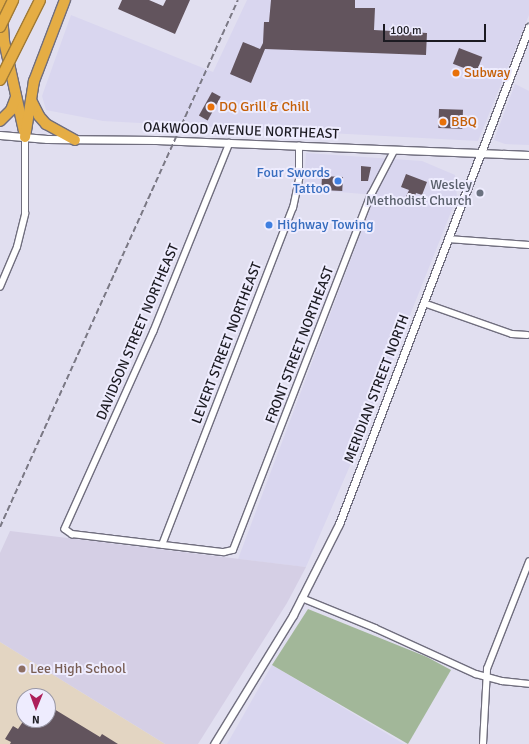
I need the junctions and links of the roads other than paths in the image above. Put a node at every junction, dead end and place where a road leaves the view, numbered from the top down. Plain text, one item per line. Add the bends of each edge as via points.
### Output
1 (1, 0) edge
2 (13, 0) edge
3 (40, 0) edge
4 (65, 0) edge
5 (0, 27) edge
6 (529, 27) edge
7 (0, 80) edge
8 (16, 97) junction
9 (31, 98) junction
10 (0, 120) edge
11 (0, 135) edge
12 (25, 137) junction
13 (75, 140) junction
14 (230, 143) junction
15 (299, 146) junction
16 (394, 150) junction
17 (481, 155) junction
18 (529, 155) edge
19 (448, 239) junction
20 (529, 245) edge
21 (0, 287) edge
22 (424, 303) junction
23 (527, 335) dead end
24 (162, 545) junction
25 (529, 562) edge
26 (302, 598) junction
27 (486, 677) junction
28 (529, 684) edge
29 (214, 744) edge
30 (483, 744) edge

1 - 8 highway via 4,41
2 - 5 highway, bridge
3 - 7 highway, bridge
4 - 9 highway via 34,81
6 - 17 street, MERIDIAN STREET NORTH
8 - 10 highway via 11,110
8 - 12 highway
9 - 12 highway
9 - 13 highway via 39,116 46,124
11 - 12 street, OAKWOOD AVENUE NORTHEAST
12 - 13 street, OAKWOOD AVENUE NORTHEAST
12 - 21 street via 25,214 17,247
13 - 14 street, OAKWOOD AVENUE NORTHEAST
14 - 15 street, OAKWOOD AVENUE NORTHEAST
14 - 24 street, DAVIDSON STREET NORTHEAST via 154,331 65,530 84,537
15 - 16 street, OAKWOOD AVENUE NORTHEAST
15 - 24 street, LEVERT STREET NORTHEAST via 299,179 293,208
16 - 17 street, OAKWOOD AVENUE NORTHEAST
16 - 24 street, FRONT STREET NORTHEAST via 386,161 371,195 233,550 224,552
17 - 18 street, OAKWOOD AVENUE NORTHEAST
17 - 19 street, MERIDIAN STREET NORTH
19 - 20 street
19 - 22 street, MERIDIAN STREET NORTH
22 - 23 street via 512,334
22 - 26 street, MERIDIAN STREET NORTH via 339,524
25 - 27 street via 490,660
26 - 27 street
26 - 29 street, MERIDIAN STREET NORTH
27 - 28 street
27 - 30 street

